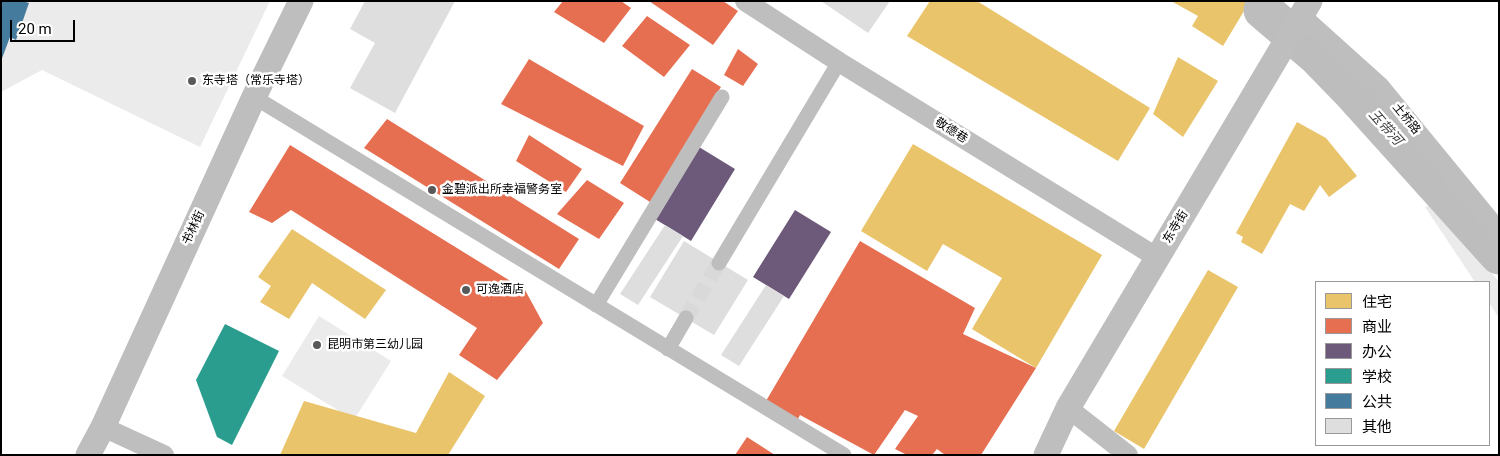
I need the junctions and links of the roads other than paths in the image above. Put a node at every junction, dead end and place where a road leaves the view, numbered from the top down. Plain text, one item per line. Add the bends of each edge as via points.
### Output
1 (301, 1) edge
2 (745, 1) edge
3 (1303, 13) edge
4 (839, 62) junction
5 (254, 97) junction
6 (722, 97) dead end
7 (1499, 232) edge
8 (1158, 258) junction
9 (719, 263) tunnel mouth
10 (596, 305) junction
11 (686, 318) tunnel mouth
12 (668, 349) junction
13 (1068, 408) junction
14 (103, 427) junction
15 (88, 455) edge
16 (164, 455) edge
17 (844, 455) edge
18 (1046, 455) edge
19 (1128, 455) edge

1 - 5 street, 书林街
2 - 4 street, 敬德巷
3 - 7 street, 土桥路 via 1380,87
3 - 8 street, 东寺街
4 - 8 street, 敬德巷
4 - 9 street
5 - 10 street
5 - 14 street, 书林街
6 - 10 street
8 - 13 street, 东寺街
10 - 12 street
11 - 12 street
12 - 17 street
13 - 18 street, 东寺街
13 - 19 street
14 - 15 street, 书林街
14 - 16 street

